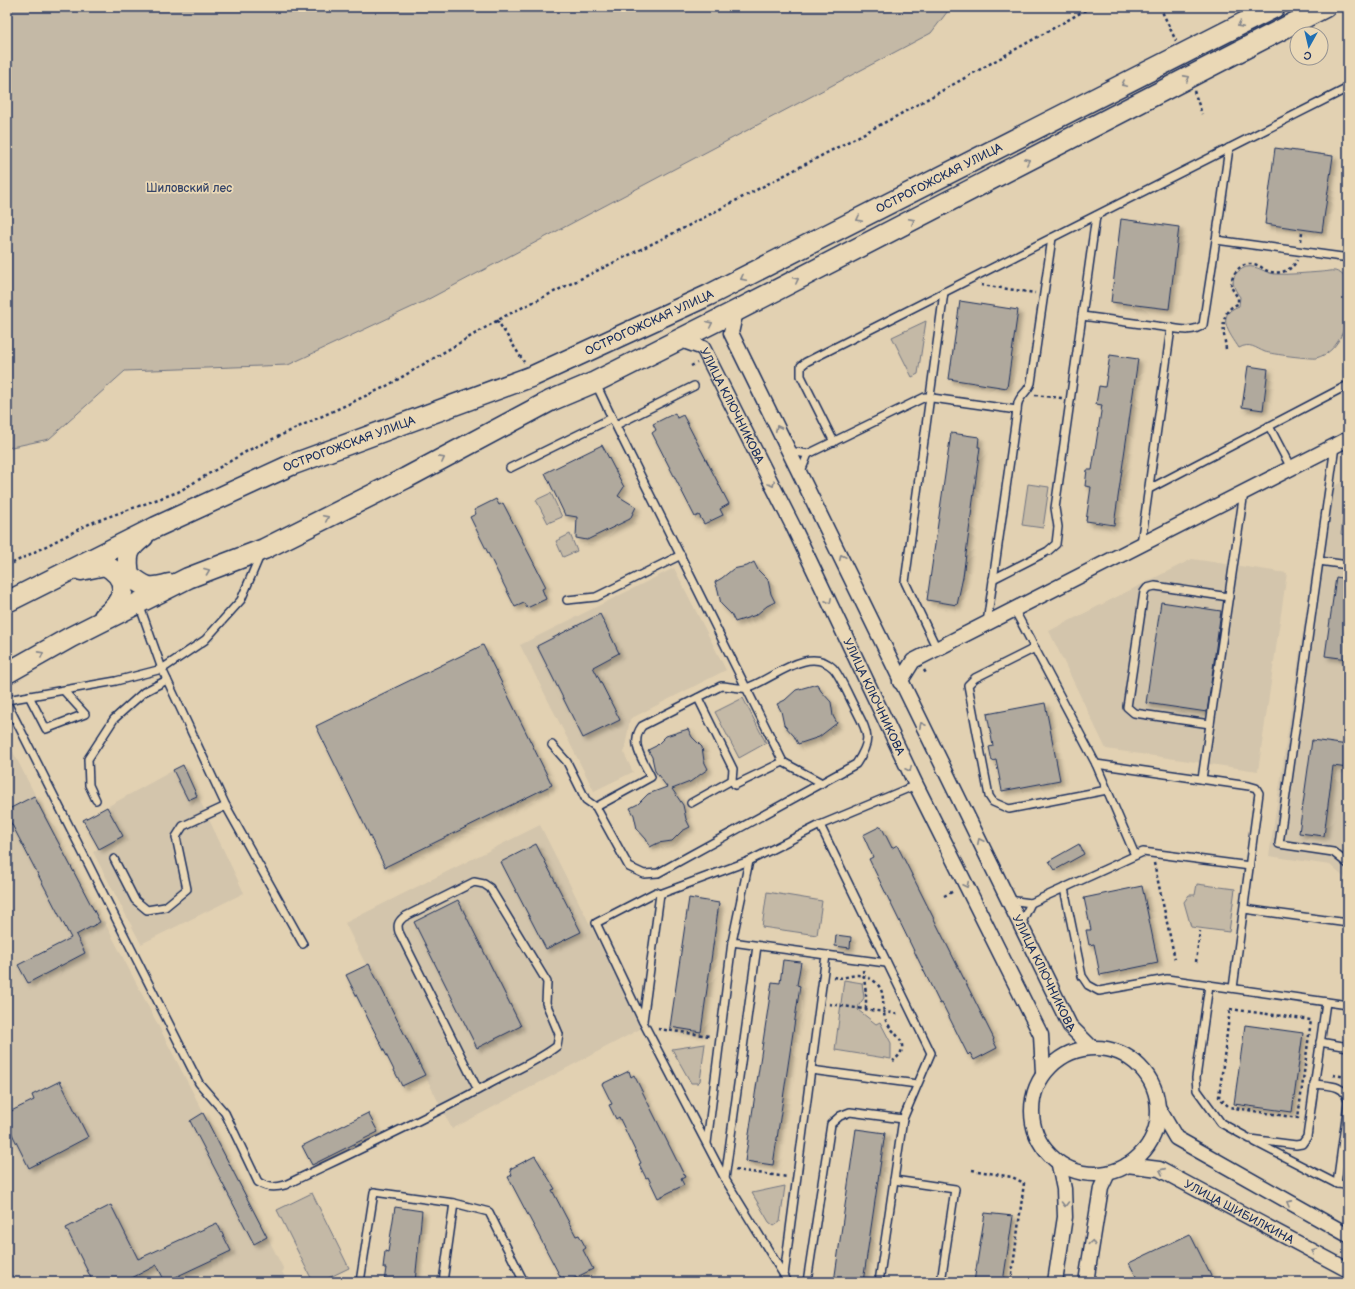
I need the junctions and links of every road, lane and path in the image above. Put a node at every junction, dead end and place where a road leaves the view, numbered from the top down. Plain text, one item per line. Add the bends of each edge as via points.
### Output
1 (1091, 7) edge
2 (1275, 7) edge
3 (1325, 7) edge
4 (1348, 88) edge
5 (1229, 148) junction
6 (1096, 216) junction
7 (1052, 238) junction
8 (1216, 240) junction
9 (1299, 254) dead end
10 (1348, 256) edge
11 (974, 277) junction
12 (944, 292) junction
13 (1044, 294) junction
14 (736, 311) junction
15 (1082, 316) junction
16 (1172, 328) junction
17 (678, 339) junction
18 (1226, 350) dead end
19 (595, 382) junction
20 (1348, 385) edge
21 (694, 386) dead end
22 (1025, 393) junction
23 (929, 398) junction
24 (1070, 400) junction
25 (1017, 410) junction
26 (614, 421) junction
27 (1270, 426) junction
28 (1348, 439) edge
29 (834, 442) junction
30 (1335, 446) junction
31 (789, 451) junction
32 (808, 454) junction
33 (510, 468) dead end
34 (1291, 468) junction
35 (800, 474) junction
36 (1149, 489) junction
37 (1244, 492) junction
38 (156, 527) junction
39 (1141, 544) junction
40 (264, 549) junction
41 (681, 555) junction
42 (1319, 561) junction
43 (7, 566) edge
44 (1348, 566) edge
45 (61, 574) junction
46 (188, 578) junction
47 (993, 579) junction
48 (1229, 597) junction
49 (567, 600) dead end
50 (7, 602) edge
51 (139, 604) junction
52 (1014, 609) junction
53 (987, 623) junction
54 (88, 630) junction
55 (1034, 648) junction
56 (936, 649) junction
57 (888, 655) junction
58 (913, 661) junction
59 (162, 669) junction
60 (7, 673) edge
61 (167, 680) junction
62 (900, 682) junction
63 (746, 687) junction
64 (64, 691) junction
65 (29, 696) junction
66 (698, 698) junction
67 (7, 700) edge
68 (7, 703) edge
69 (1210, 724) junction
70 (552, 745) dead end
71 (783, 762) junction
72 (1096, 764) junction
73 (1202, 779) junction
74 (732, 780) junction
75 (822, 783) junction
76 (916, 785) junction
77 (1107, 790) junction
78 (96, 800) dead end
79 (691, 803) dead end
80 (226, 806) junction
81 (596, 807) junction
82 (820, 825) junction
83 (1152, 852) junction
84 (1136, 855) junction
85 (114, 860) dead end
86 (749, 861) junction
87 (1348, 864) edge
88 (1250, 866) junction
89 (1064, 888) junction
90 (955, 891) dead end
91 (660, 894) junction
92 (944, 896) dead end
93 (1009, 900) junction
94 (1031, 903) junction
95 (1244, 909) junction
96 (1348, 923) edge
97 (1021, 924) junction
98 (1200, 932) dead end
99 (732, 942) junction
100 (303, 944) dead end
101 (757, 946) junction
102 (826, 955) junction
103 (1175, 959) dead end
104 (1196, 962) dead end
105 (886, 963) junction
106 (863, 969) dead end
107 (833, 976) dead end
108 (864, 976) junction
109 (1209, 985) junction
110 (1233, 988) junction
111 (1326, 1002) junction
112 (829, 1004) dead end
113 (1348, 1005) edge
114 (866, 1009) junction
115 (884, 1012) junction
116 (898, 1014) dead end
117 (643, 1022) junction
118 (658, 1029) dead end
119 (710, 1036) dead end
120 (1320, 1042) junction
121 (1348, 1046) edge
122 (1091, 1047) junction
123 (893, 1061) dead end
124 (811, 1070) junction
125 (1305, 1070) joint
126 (1043, 1073) junction
127 (917, 1084) junction
128 (1314, 1084) junction
129 (478, 1090) junction
130 (1348, 1101) edge
131 (1159, 1109) junction
132 (903, 1119) junction
133 (1250, 1139) junction
134 (707, 1143) junction
135 (1127, 1165) junction
136 (1059, 1166) junction
137 (735, 1170) dead end
138 (972, 1170) dead end
139 (1108, 1173) junction
140 (790, 1177) dead end
141 (725, 1179) junction
142 (894, 1180) junction
143 (1337, 1184) junction
144 (1348, 1185) edge
145 (454, 1203) junction
146 (1348, 1235) edge
147 (1348, 1270) edge
148 (784, 1275) junction
149 (360, 1282) edge
150 (443, 1282) edge
151 (524, 1282) edge
152 (788, 1282) edge
153 (808, 1282) edge
154 (879, 1282) edge
155 (941, 1282) edge
156 (1011, 1282) edge
157 (1055, 1282) edge
158 (1086, 1282) edge

1 - 43 path via 890,120 682,229 505,316 385,387 249,450 178,492 91,523
2 -> 38 street, ОСТРОГОЖСКАЯ УЛИЦА via 716,291 615,339 533,376 291,465
14 -> 3 street
4 - 5 lane
5 - 6 lane
5 - 8 lane
6 - 7 lane
6 - 15 lane
7 - 11 lane
7 - 13 lane
8 - 10 lane
8 - 16 lane via 1203,325 1197,329
9 - 18 path via 1294,265 1282,272 1266,270 1251,264 1236,271 1231,287 1238,298 1238,304 1228,310 1223,320
11 - 12 lane
11 - 13 path via 981,286
12 - 23 lane
12 - 29 lane via 802,366 801,376
13 - 22 lane via 1031,383
17 -> 14 street
31 -> 14 street, УЛИЦА КЛЮЧНИКОВА via 730,333
15 - 16 lane
15 - 24 lane
16 - 36 lane
17 - 19 street
17 -> 76 street, УЛИЦА КЛЮЧНИКОВА via 703,348 793,526
19 - 26 lane
40 -> 19 street via 550,402
20 - 27 lane
21 - 26 lane
22 - 24 path
22 - 25 lane via 1019,398
23 - 25 lane
23 - 29 lane via 925,397
23 - 56 lane via 905,582
24 - 47 lane via 1055,508 1058,527 1056,544 1048,551
25 - 47 lane
26 - 33 lane
26 - 41 lane
27 - 34 lane
27 - 36 lane
28 - 30 street
29 - 32 lane
30 - 34 street
30 - 42 lane
31 - 32 lane
31 - 35 street, УЛИЦА КЛЮЧНИКОВА
32 - 35 lane
34 - 37 street
57 -> 35 street, УЛИЦА КЛЮЧНИКОВА
36 - 39 lane
37 - 39 street
37 - 48 lane
38 - 45 street, ОСТРОГОЖСКАЯ УЛИЦА
38 - 46 street via 132,545 127,557 129,575 140,584 153,589
39 - 52 street
46 -> 40 street
40 - 59 lane via 241,600 205,640
41 - 49 lane via 596,597
41 - 63 lane
42 - 44 lane
42 - 87 lane via 1279,844 1333,852
45 - 50 street, ОСТРОГОЖСКАЯ УЛИЦА
45 - 54 street via 104,565 121,578 122,596 114,609
46 - 51 street
47 - 53 lane
48 - 69 lane
48 - 69 lane via 1150,586 1144,592 1141,607 1127,707 1134,713
51 - 54 street
51 - 59 lane
52 - 53 street
52 - 55 lane
53 - 56 street
60 -> 54 street
55 - 72 lane
55 - 77 lane via 975,678 968,685 993,802 1009,809
56 - 58 street
57 - 58 street
57 - 62 street, УЛИЦА КЛЮЧНИКОВА
58 - 62 street
59 - 61 lane
59 - 64 lane
61 - 78 lane via 144,692 114,719 88,759 89,785
61 - 80 lane
93 -> 62 street, УЛИЦА КЛЮЧНИКОВА
63 - 66 lane via 721,686
63 - 71 lane
63 - 75 lane via 806,660 820,660 833,668 868,732 864,752 856,764
64 - 65 lane
64 - 65 lane via 85,714 46,729
65 - 67 lane
66 - 74 lane via 733,769
66 - 81 lane via 642,726 637,732 635,743 651,777
68 - 129 lane via 199,1083 225,1113 258,1182 269,1187 285,1185 442,1110
69 - 73 lane
70 - 81 lane via 566,762 586,800
71 - 74 lane via 735,785
71 - 75 lane
72 - 73 lane
72 - 77 lane
73 - 88 lane via 1249,786 1256,788 1259,793
74 - 79 lane
75 - 81 lane via 658,873 644,874 629,867
76 - 82 lane
76 -> 126 street, УЛИЦА КЛЮЧНИКОВА via 1041,1035
77 - 84 lane
80 - 85 lane via 183,826 176,837 187,889 164,907 147,910 135,900
80 - 100 lane
82 - 86 lane
82 - 105 lane
83 - 84 lane
83 - 88 lane
83 - 103 path
84 - 89 lane
86 - 91 lane
86 - 99 lane
88 - 95 lane
89 - 94 lane
89 - 109 lane via 1082,976 1088,986 1105,991 1167,979
90 - 92 path
91 - 117 lane
91 - 117 lane via 656,892 596,923
93 - 94 lane
93 - 97 street, УЛИЦА КЛЮЧНИКОВА
94 - 97 lane
95 - 96 lane
95 - 110 lane
97 - 122 street, УЛИЦА КЛЮЧНИКОВА via 1070,1026
98 - 104 path
99 - 101 lane
99 - 134 lane
101 - 102 lane
101 - 141 lane
102 - 105 lane
102 - 124 lane
105 - 127 lane via 930,1053
106 - 108 path
107 - 108 path
108 - 114 path
108 - 115 path via 881,989
109 - 110 lane
109 - 133 lane via 1196,1078 1197,1090 1221,1123
110 - 111 lane
111 - 113 lane
111 - 120 lane
112 - 114 path
114 - 115 path
115 - 116 path
115 - 123 path via 886,1022 901,1042 900,1053
117 - 134 lane
118 - 119 path
120 - 121 lane
120 - 128 lane
122 - 126 street via 1068,1053
122 - 131 street via 1110,1050 1130,1059 1144,1071 1153,1087
124 - 127 lane
124 - 148 lane
125 - 125 path via 1298,1118 1228,1107 1219,1097 1230,1009 1311,1020
126 - 136 street via 1033,1090 1032,1124 1038,1141
127 - 132 lane
128 - 130 lane via 1340,1087 1346,1093
128 - 133 lane via 1305,1142 1296,1145
129 - 129 lane via 558,1046 559,1040 546,1003 547,982 490,888 474,882 404,917 398,926
130 - 143 lane
131 - 135 street via 1156,1132 1150,1144
146 -> 131 street via 1176,1138
132 - 142 lane
132 - 153 lane via 850,1112 830,1124
133 - 143 lane
134 - 141 lane
135 - 139 street
147 -> 135 street, УЛИЦА ШИБИЛКИНА via 1159,1169
136 - 139 street via 1088,1173
136 -> 157 street via 1064,1189 1065,1217
137 - 140 path
138 - 156 path via 1012,1177 1024,1183
158 -> 139 street via 1101,1188
141 - 148 lane
142 - 154 lane
142 - 155 lane via 955,1189
143 - 144 lane
145 - 149 lane via 374,1192
145 - 150 lane
145 - 151 lane via 489,1212
148 - 152 lane

